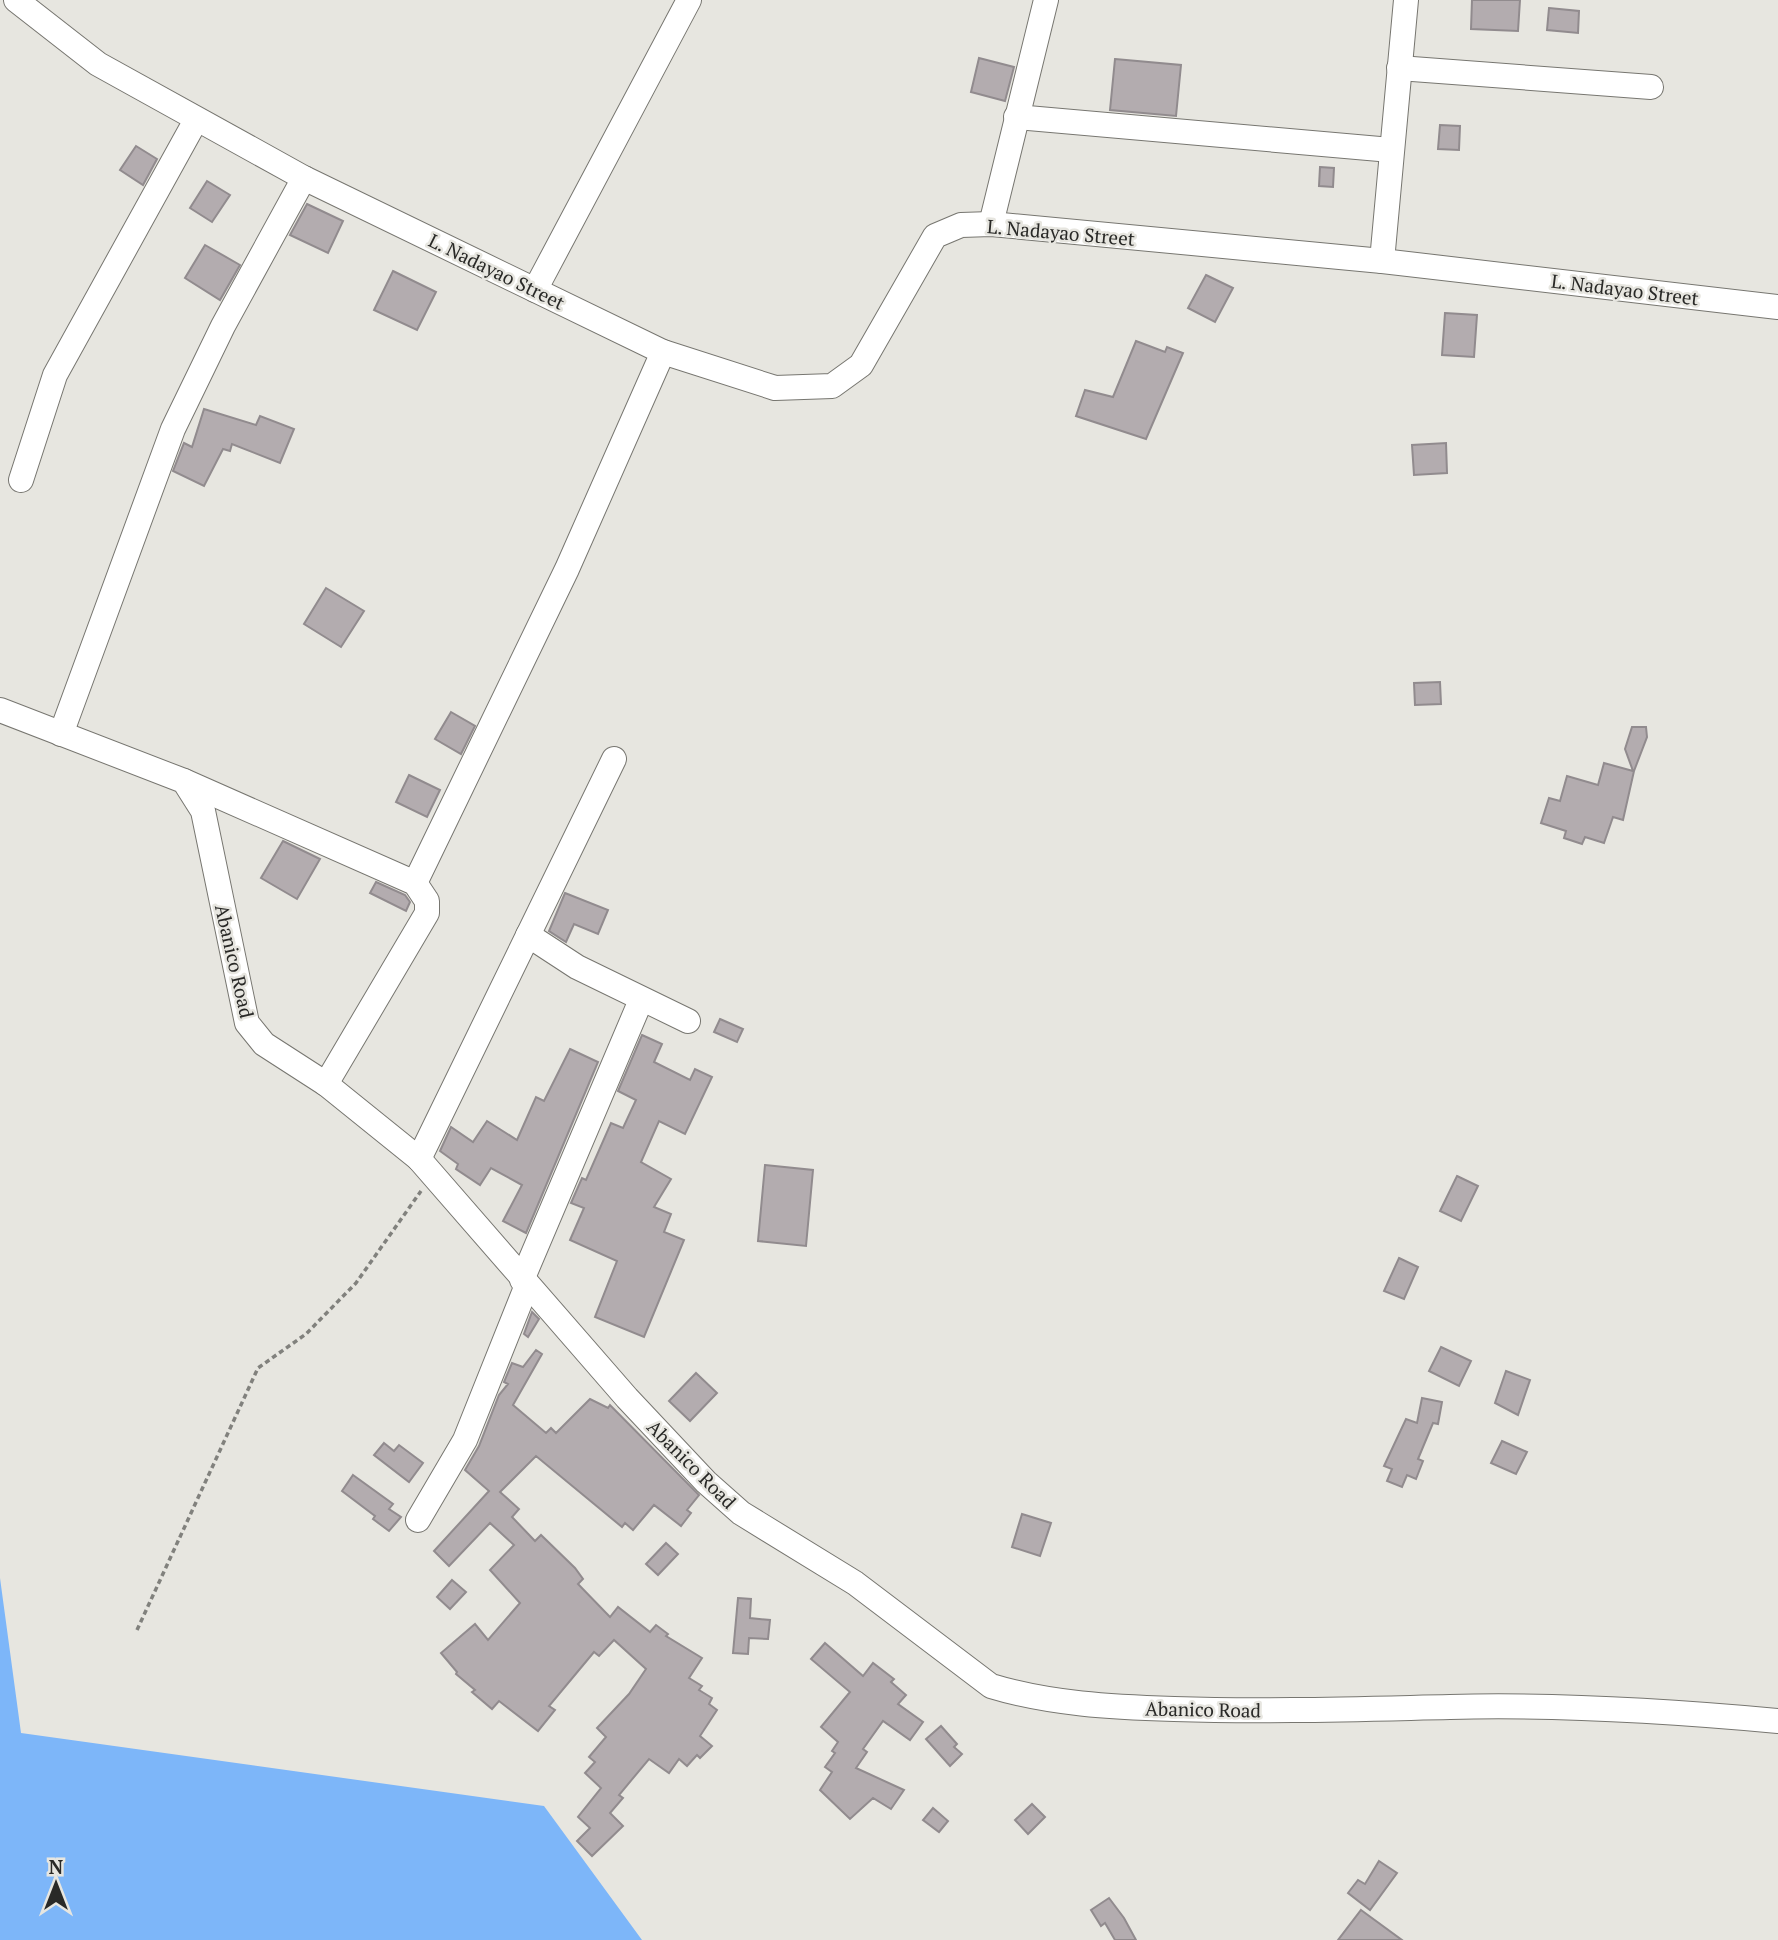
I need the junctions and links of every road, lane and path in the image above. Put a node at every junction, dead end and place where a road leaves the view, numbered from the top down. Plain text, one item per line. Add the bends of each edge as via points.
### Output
1 (16, 0) edge
2 (689, 0) edge
3 (1046, 0) edge
4 (1406, 0) edge
5 (1399, 68) junction
6 (1651, 87) dead end
7 (1016, 117) junction
8 (196, 120) junction
9 (1391, 150) junction
10 (304, 178) junction
11 (990, 224) junction
12 (1382, 261) junction
13 (535, 290) junction
14 (1778, 307) edge
15 (663, 352) junction
16 (21, 480) dead end
17 (0, 710) edge
18 (61, 734) junction
19 (614, 760) dead end
20 (184, 781) junction
21 (415, 883) junction
22 (528, 935) junction
23 (641, 1000) junction
24 (688, 1021) dead end
25 (326, 1084) junction
26 (425, 1167) junction
27 (524, 1283) junction
28 (418, 1520) dead end
29 (137, 1630) dead end
30 (1778, 1721) edge

1 - 8 street, L. Nadayao Street via 98,64
2 - 13 street
3 - 7 street
4 - 5 street
5 - 6 street
5 - 9 street
7 - 9 street
7 - 11 street
8 - 10 street, L. Nadayao Street
8 - 16 street via 55,375
9 - 12 street
10 - 13 street, L. Nadayao Street
10 - 18 street via 173,429
11 - 12 street, L. Nadayao Street
11 - 15 street, L. Nadayao Street via 961,225 935,236 861,365 832,386 775,388
12 - 14 street, L. Nadayao Street
13 - 15 street, L. Nadayao Street
15 - 21 street via 567,569
17 - 18 street
18 - 20 street
19 - 22 street
20 - 21 street
20 - 25 street, Abanico Road via 203,811 247,1023 264,1044
21 - 25 street via 426,901 426,913
22 - 23 street
22 - 26 street
23 - 24 street
23 - 27 street
25 - 26 street, Abanico Road
26 - 27 street, Abanico Road
26 - 29 path via 356,1283 306,1334 258,1368
27 - 28 street via 465,1440
27 - 30 street, Abanico Road via 706,1482 741,1513 855,1583 991,1686 1016,1694 1110,1707 1234,1711 1618,1708

